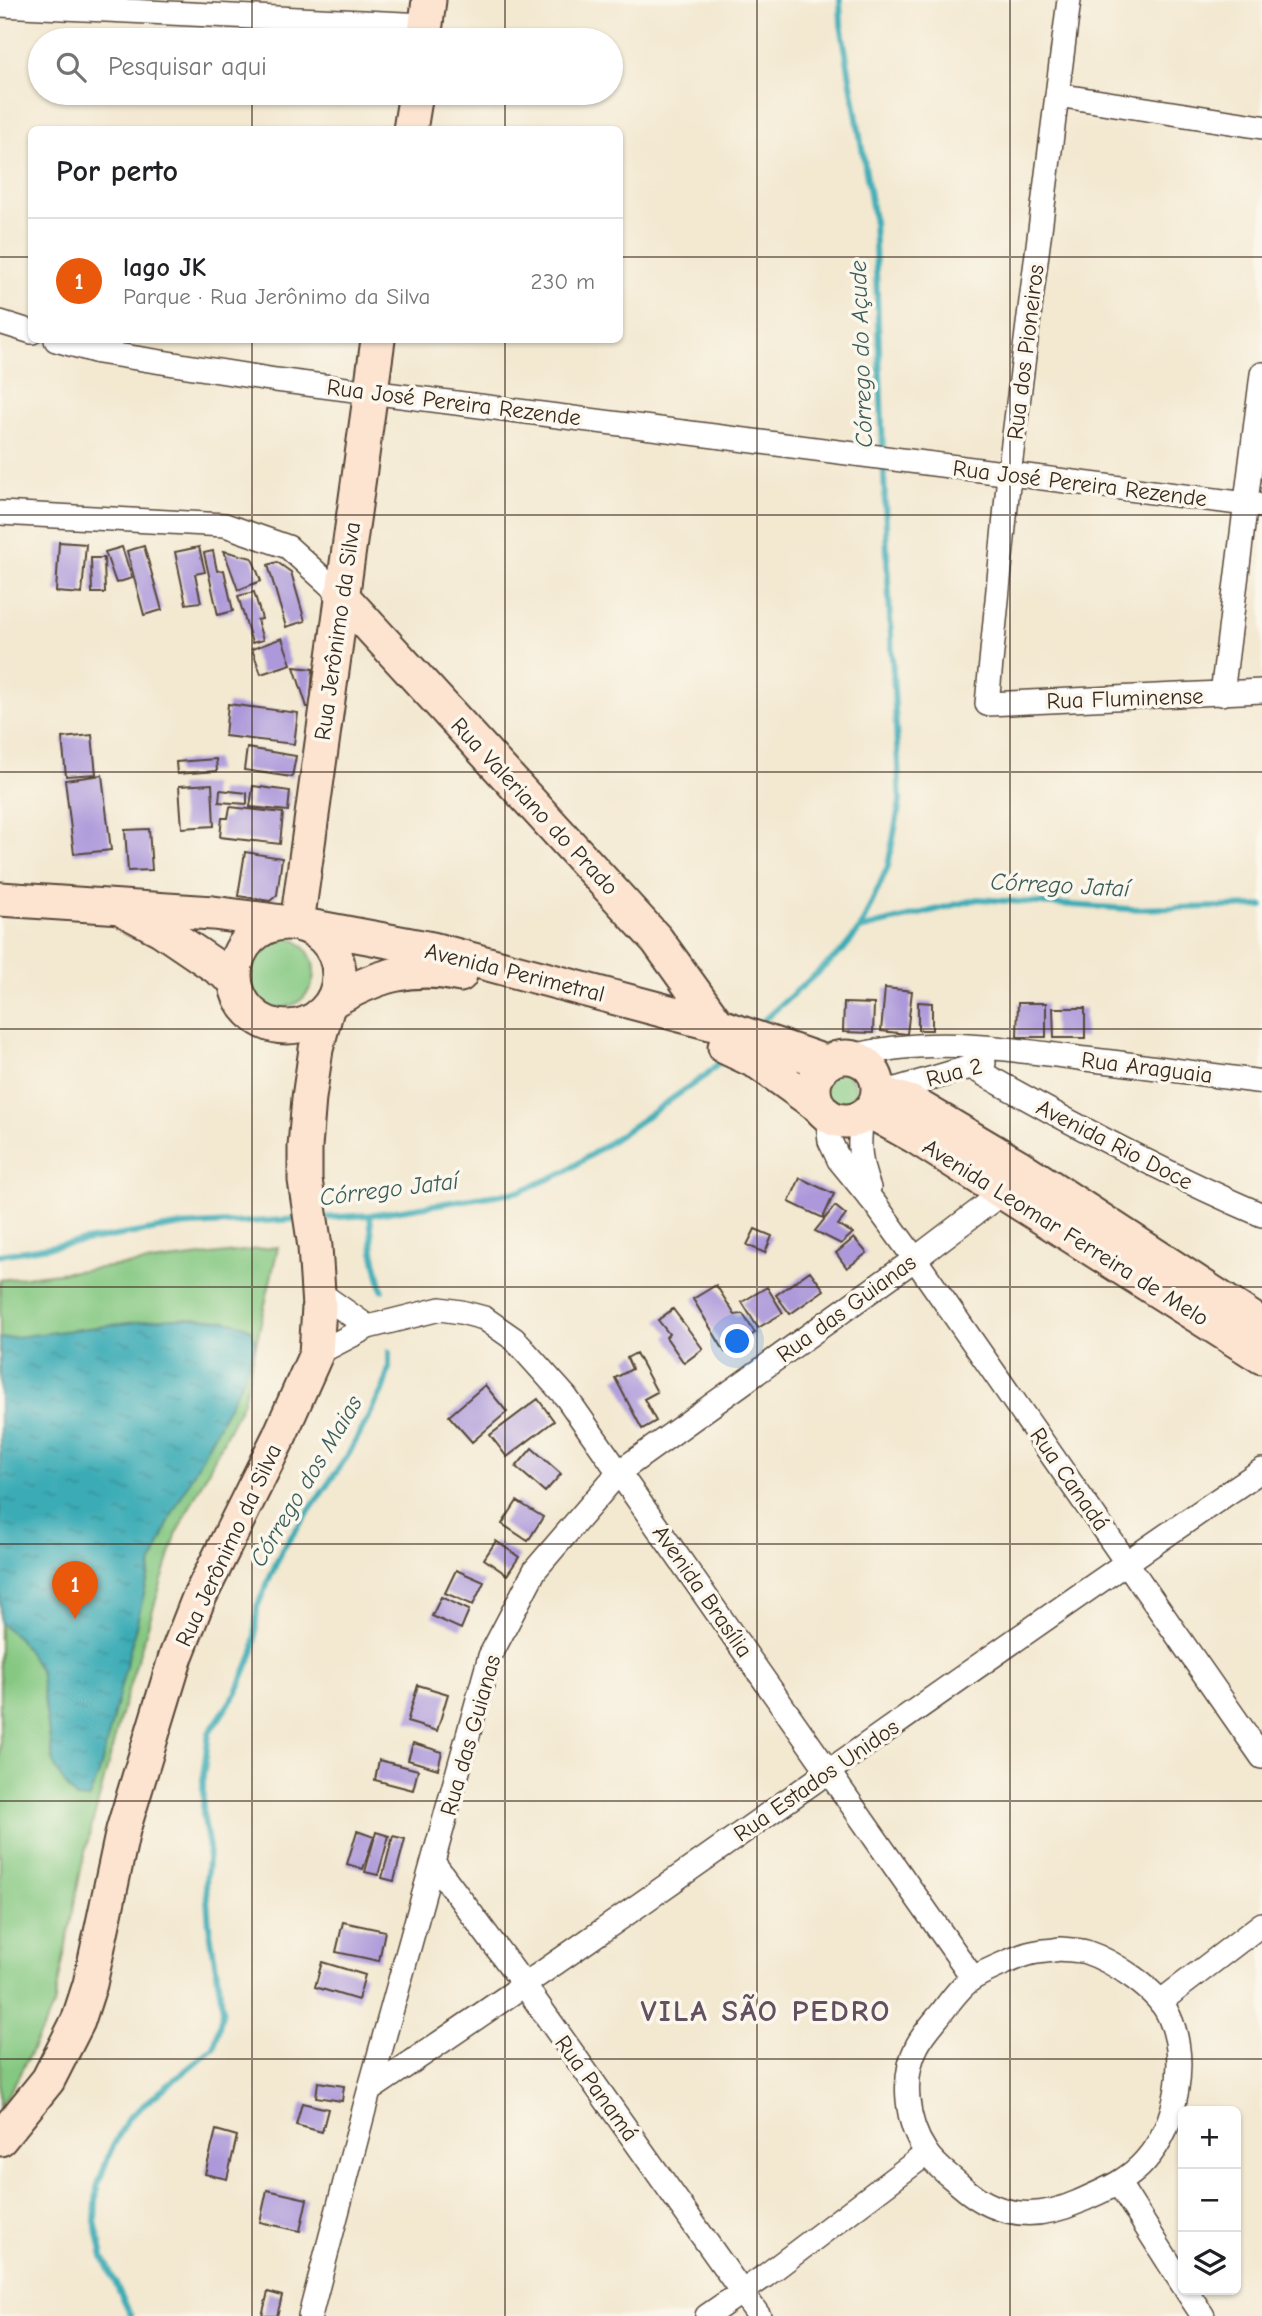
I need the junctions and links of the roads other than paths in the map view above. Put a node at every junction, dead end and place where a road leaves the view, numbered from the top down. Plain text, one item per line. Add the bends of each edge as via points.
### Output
1 (1069, 0) edge
2 (0, 5) edge
3 (427, 22) edge
4 (1057, 95) junction
5 (414, 105) edge
6 (411, 126) edge
7 (1262, 127) edge
8 (0, 323) edge
9 (28, 331) edge
10 (66, 343) edge
11 (378, 343) edge
12 (1262, 374) edge
13 (370, 390) junction
14 (1009, 475) junction
15 (1254, 505) edge
16 (0, 513) edge
17 (341, 595) junction
18 (1262, 691) edge
19 (1222, 694) junction
20 (987, 704) joint
21 (0, 899) edge
22 (118, 906) junction
23 (294, 923) junction
24 (234, 979) junction
25 (592, 1002) junction
26 (329, 1005) junction
27 (714, 1031) junction
28 (1032, 1052) junction
29 (839, 1060) junction
30 (783, 1063) junction
31 (971, 1067) junction
32 (1262, 1082) edge
33 (871, 1102) junction
34 (823, 1110) junction
35 (1011, 1180) junction
36 (876, 1204) junction
37 (1262, 1215) edge
38 (915, 1259) junction
39 (317, 1291) junction
40 (1262, 1325) edge
41 (368, 1327) junction
42 (316, 1354) junction
43 (1262, 1357) edge
44 (1262, 1469) edge
45 (619, 1472) junction
46 (1127, 1560) junction
47 (1262, 1757) edge
48 (829, 1771) junction
49 (433, 1862) junction
50 (1262, 1924) edge
51 (973, 1978) junction
52 (525, 1986) junction
53 (1160, 2002) junction
54 (370, 2090) junction
55 (0, 2139) edge
56 (926, 2154) junction
57 (1119, 2184) junction
58 (1178, 2277) edge
59 (743, 2292) junction
60 (1189, 2295) edge
61 (310, 2316) edge
62 (707, 2316) edge
63 (759, 2316) edge
64 (1203, 2316) edge

1 - 4 street, Rua dos Pioneiros
2 - 3 street
4 - 7 street
4 - 14 street, Rua dos Pioneiros
5 - 6 main road
8 - 9 street
10 - 13 street, Rua José Pereira Rezende via 276,380
11 - 13 main road, Rua Jerônimo da Silva
12 - 15 street
13 - 14 street, Rua José Pereira Rezende
13 - 17 main road, Rua Jerônimo da Silva
14 - 15 street, Rua José Pereira Rezende
14 - 20 street, Rua dos Pioneiros
15 - 19 street
16 - 17 street via 225,525 288,547
17 - 23 main road, Rua Jerônimo da Silva
17 - 27 main road, Rua Valeriano do Prado via 657,940
18 - 19 street, Rua Fluminense
19 - 20 street, Rua Fluminense
21 - 22 main road, Avenida Perimetral
22 - 23 main road, Avenida Perimetral
22 - 24 main road, Avenida Perimetral
23 - 24 main road via 267,926 252,935 242,947
23 - 25 main road, Avenida Perimetral via 432,950
23 - 26 main road via 318,932 337,959 339,975
24 - 26 main road via 245,1007 270,1025 301,1026
25 - 26 main road, Avenida Perimetral via 419,970 392,974
25 - 27 main road, Avenida Perimetral
26 - 39 main road, Rua Jerônimo da Silva via 309,1098 305,1180
27 - 30 main road, Avenida Perimetral via 736,1052
28 - 29 street, Rua Araguaia via 981,1046 901,1047
28 - 31 street, Rua 2
28 - 32 street, Rua Araguaia
29 - 30 main road
29 - 33 main road via 867,1066 873,1073
29 - 34 main road via 816,1079 816,1098
30 - 34 main road
31 - 33 street, Rua 2 via 897,1089
31 - 37 street, Avenida Rio Doce via 1170,1174
33 - 34 main road via 844,1121
33 - 35 main road, Avenida Leomar Ferreira de Melo via 914,1136
33 - 36 street, Rua Canadá via 858,1139 860,1160
34 - 36 street, Rua Canadá via 839,1160
35 - 38 street, Rua das Guianas
35 - 40 main road, Avenida Leomar Ferreira de Melo
35 - 43 main road, Avenida Leomar Ferreira de Melo
36 - 38 street, Rua Canadá
38 - 45 street, Rua das Guianas
38 - 46 street, Rua Canadá
39 - 41 street
39 - 42 main road, Rua Jerônimo da Silva
41 - 42 street, Avenida Brasília
41 - 45 street, Avenida Brasília via 440,1309 484,1318 514,1339 566,1396
42 - 55 main road, Rua Jerônimo da Silva via 198,1600 176,1656 122,1829 78,2021 48,2080
44 - 46 street, Rua Estados Unidos
45 - 48 street, Avenida Brasília
45 - 49 street, Rua das Guianas via 535,1570 490,1656
46 - 47 street, Rua Canadá
46 - 48 street, Rua Estados Unidos
48 - 51 street, Avenida Brasília
48 - 52 street, Rua Estados Unidos
49 - 52 street, Rua Panamá
49 - 54 street, Rua das Guianas
50 - 53 street
51 - 53 street via 1028,1954 1060,1949 1086,1952 1143,1985
51 - 56 street via 917,2045 908,2074 912,2124
52 - 54 street, Rua Estados Unidos
52 - 59 street, Rua Panamá
53 - 57 street via 1169,2016 1180,2059 1177,2094 1146,2161
54 - 61 street, Rua das Guianas
56 - 57 street via 970,2194 1022,2215 1056,2212
56 - 59 street
57 - 58 street
59 - 62 street
59 - 63 street, Rua Panamá
60 - 64 street

